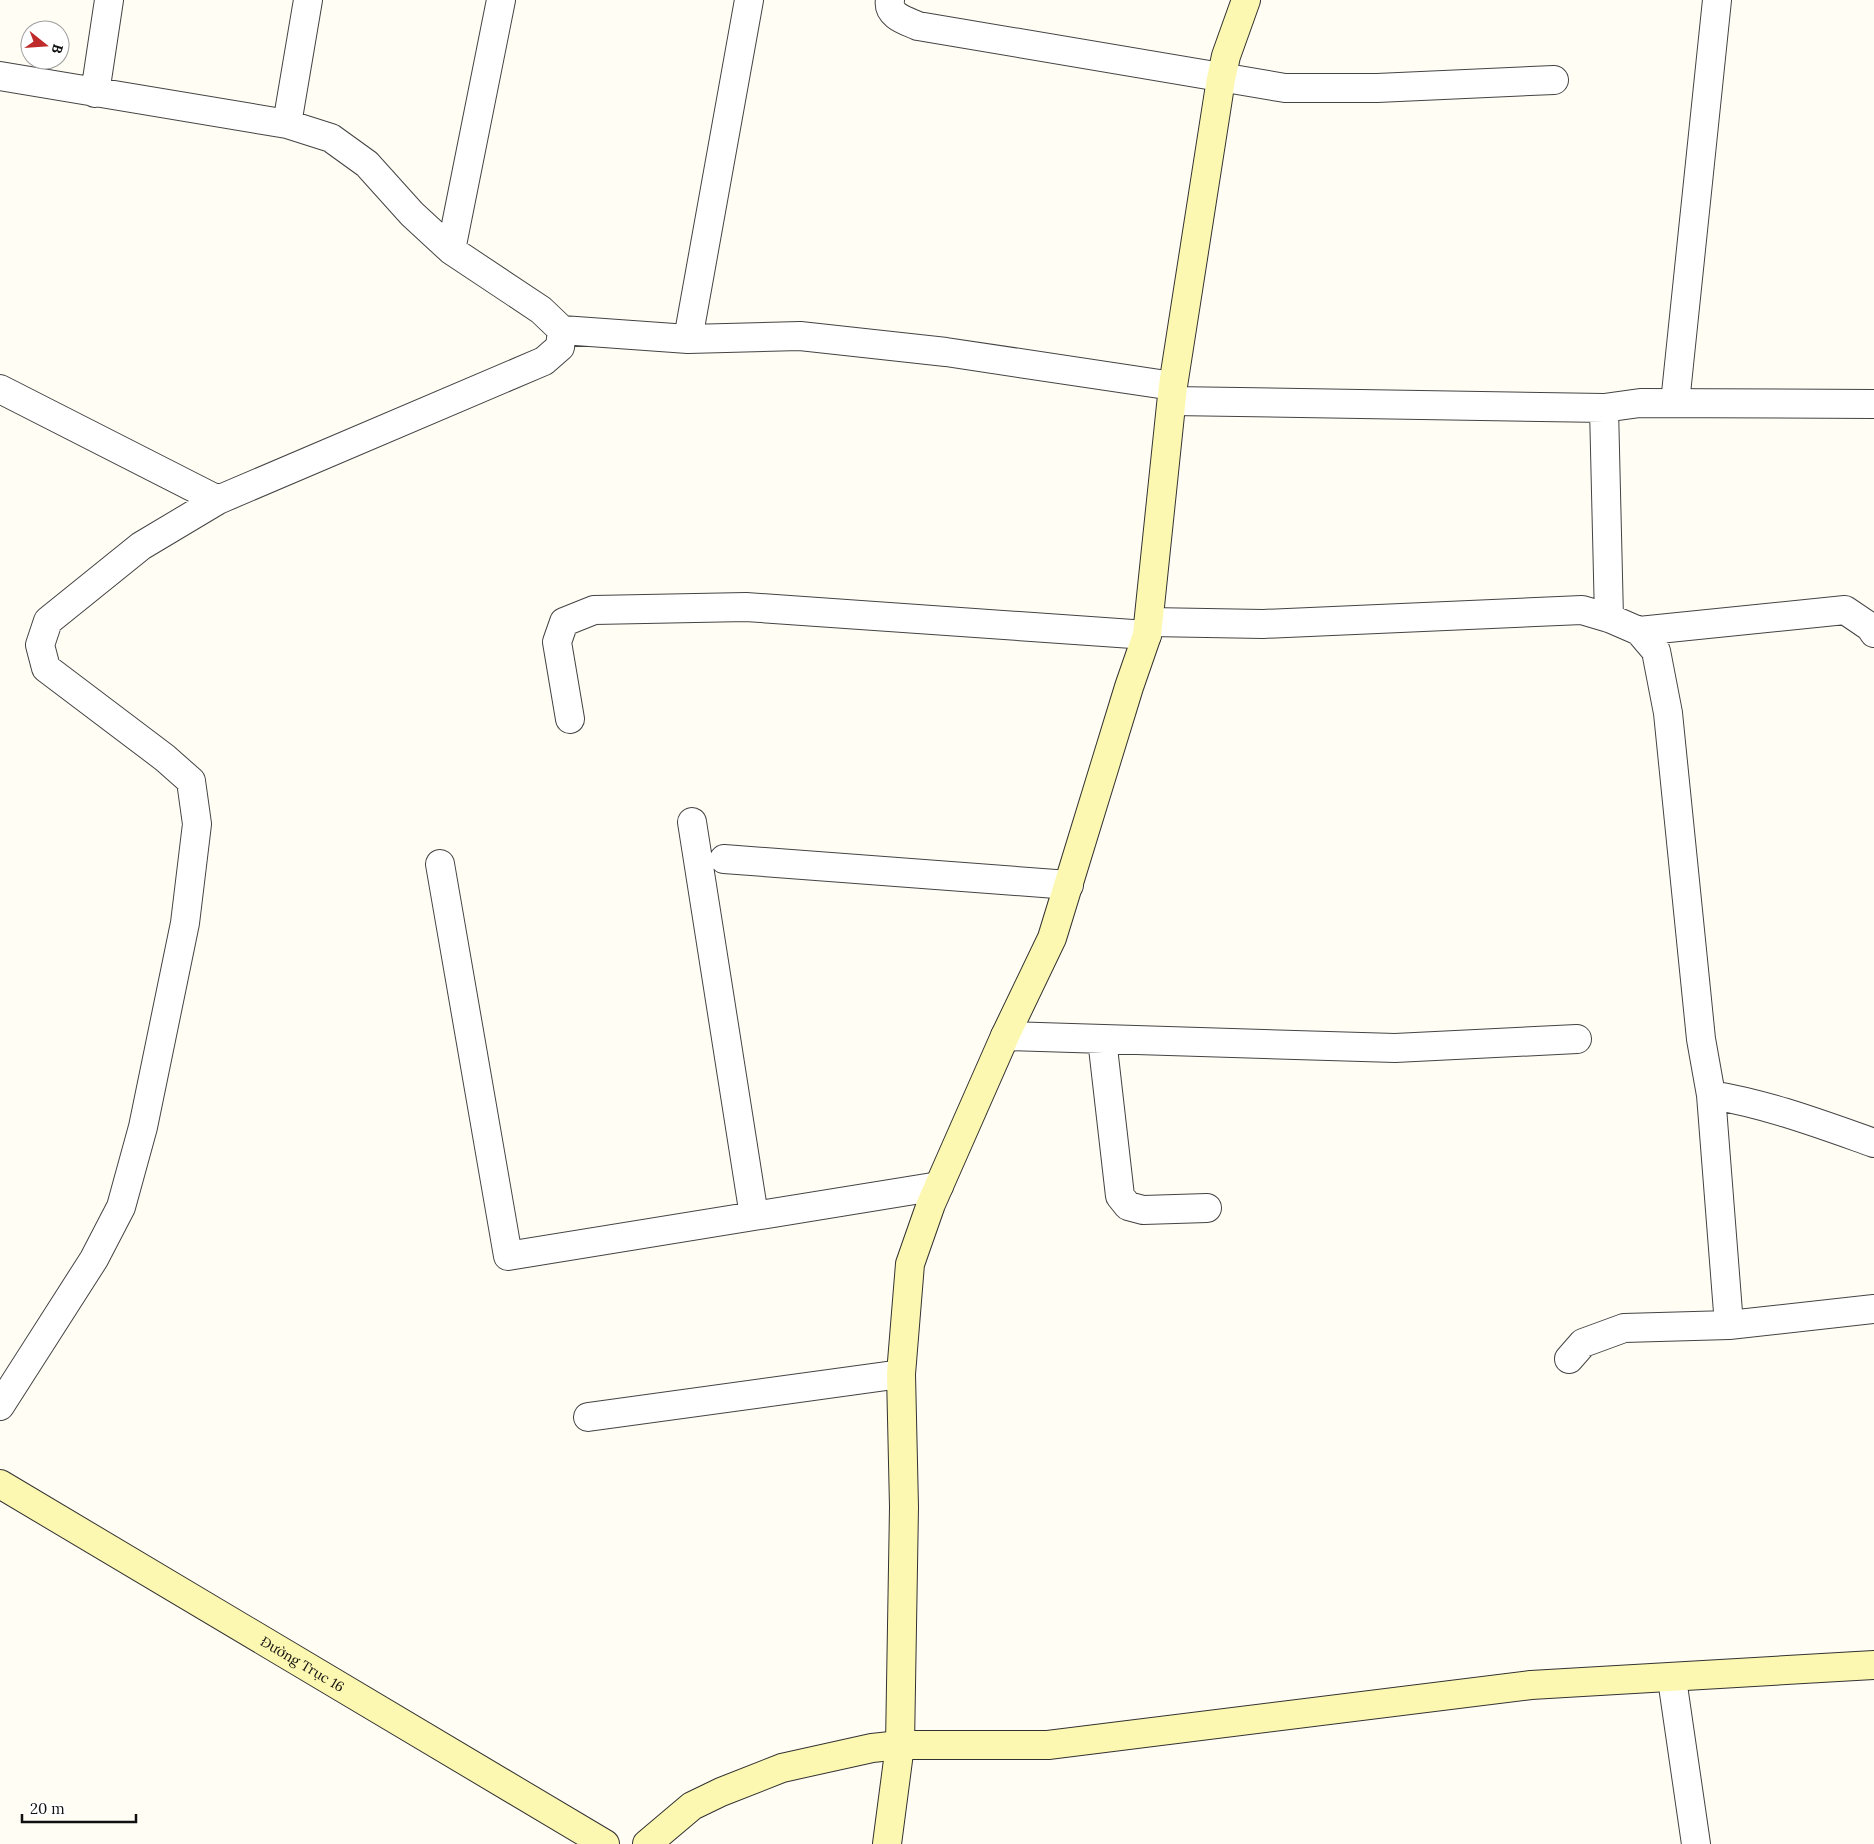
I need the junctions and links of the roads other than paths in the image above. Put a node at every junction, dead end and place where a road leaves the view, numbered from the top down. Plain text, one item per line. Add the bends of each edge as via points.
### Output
1 (109, 0) edge
2 (308, 0) edge
3 (501, 0) edge
4 (748, 0) edge
5 (890, 0) edge
6 (1246, 0) edge
7 (1717, 0) edge
8 (0, 76) edge
9 (1221, 79) junction
10 (1554, 80) dead end
11 (95, 94) junction
12 (287, 124) junction
13 (451, 250) junction
14 (562, 330) junction
15 (688, 339) junction
16 (0, 389) edge
17 (1172, 393) junction
18 (1675, 403) junction
19 (1874, 404) edge
20 (1604, 408) junction
21 (218, 500) junction
22 (1610, 618) junction
23 (1148, 629) junction
24 (1639, 631) junction
25 (1874, 633) edge
26 (570, 719) dead end
27 (692, 822) dead end
28 (724, 859) dead end
29 (440, 864) dead end
30 (1069, 886) junction
31 (1005, 1036) junction
32 (1102, 1039) junction
33 (1577, 1039) dead end
34 (1711, 1095) junction
35 (1874, 1143) edge
36 (939, 1186) junction
37 (1207, 1208) dead end
38 (754, 1216) junction
39 (1874, 1309) edge
40 (1728, 1325) junction
41 (1569, 1359) dead end
42 (901, 1374) junction
43 (0, 1406) edge
44 (588, 1417) dead end
45 (0, 1484) edge
46 (1874, 1665) edge
47 (1672, 1679) junction
48 (900, 1745) junction
49 (605, 1844) edge
50 (647, 1844) edge
51 (887, 1844) edge
52 (1696, 1844) edge

1 - 11 street
2 - 12 street
3 - 13 street
4 - 15 street
5 - 9 street via 895,15 918,26
6 - 9 street
7 - 18 street
8 - 11 street
9 - 10 street via 1285,88 1377,88
9 - 17 street
11 - 12 street
12 - 13 street via 332,138 367,164 412,214
13 - 14 street via 541,310
14 - 15 street
14 - 21 street via 560,347 544,361
15 - 17 street via 800,336 946,352
16 - 21 street
17 - 20 street
17 - 23 street
18 - 19 street
18 - 20 street
20 - 22 street
21 - 43 street via 142,546 48,621 40,644 46,668 165,758 191,782 197,824 181,943 143,1127 120,1206 94,1259
22 - 23 street via 1582,610
22 - 24 street
23 - 26 street via 746,607 594,610 564,622 557,642
23 - 30 street
24 - 25 street via 1845,610
24 - 34 street via 1656,651 1668,713 1701,1039
27 - 38 street
28 - 30 street
29 - 38 street via 508,1256
30 - 31 street via 1052,938
31 - 32 street
31 - 36 street
32 - 33 street via 1395,1048
32 - 37 street via 1120,1196 1128,1206 1143,1210
34 - 35 street via 1793,1114
34 - 40 street
36 - 38 street
36 - 42 street via 910,1264
39 - 40 street
40 - 41 street via 1624,1328 1583,1344
42 - 44 street
42 - 48 street via 904,1507
45 - 49 street, Đường Trục 16
46 - 47 street
47 - 48 street via 1531,1686 1048,1745
47 - 52 street
48 - 50 street via 782,1768 692,1806
48 - 51 street

